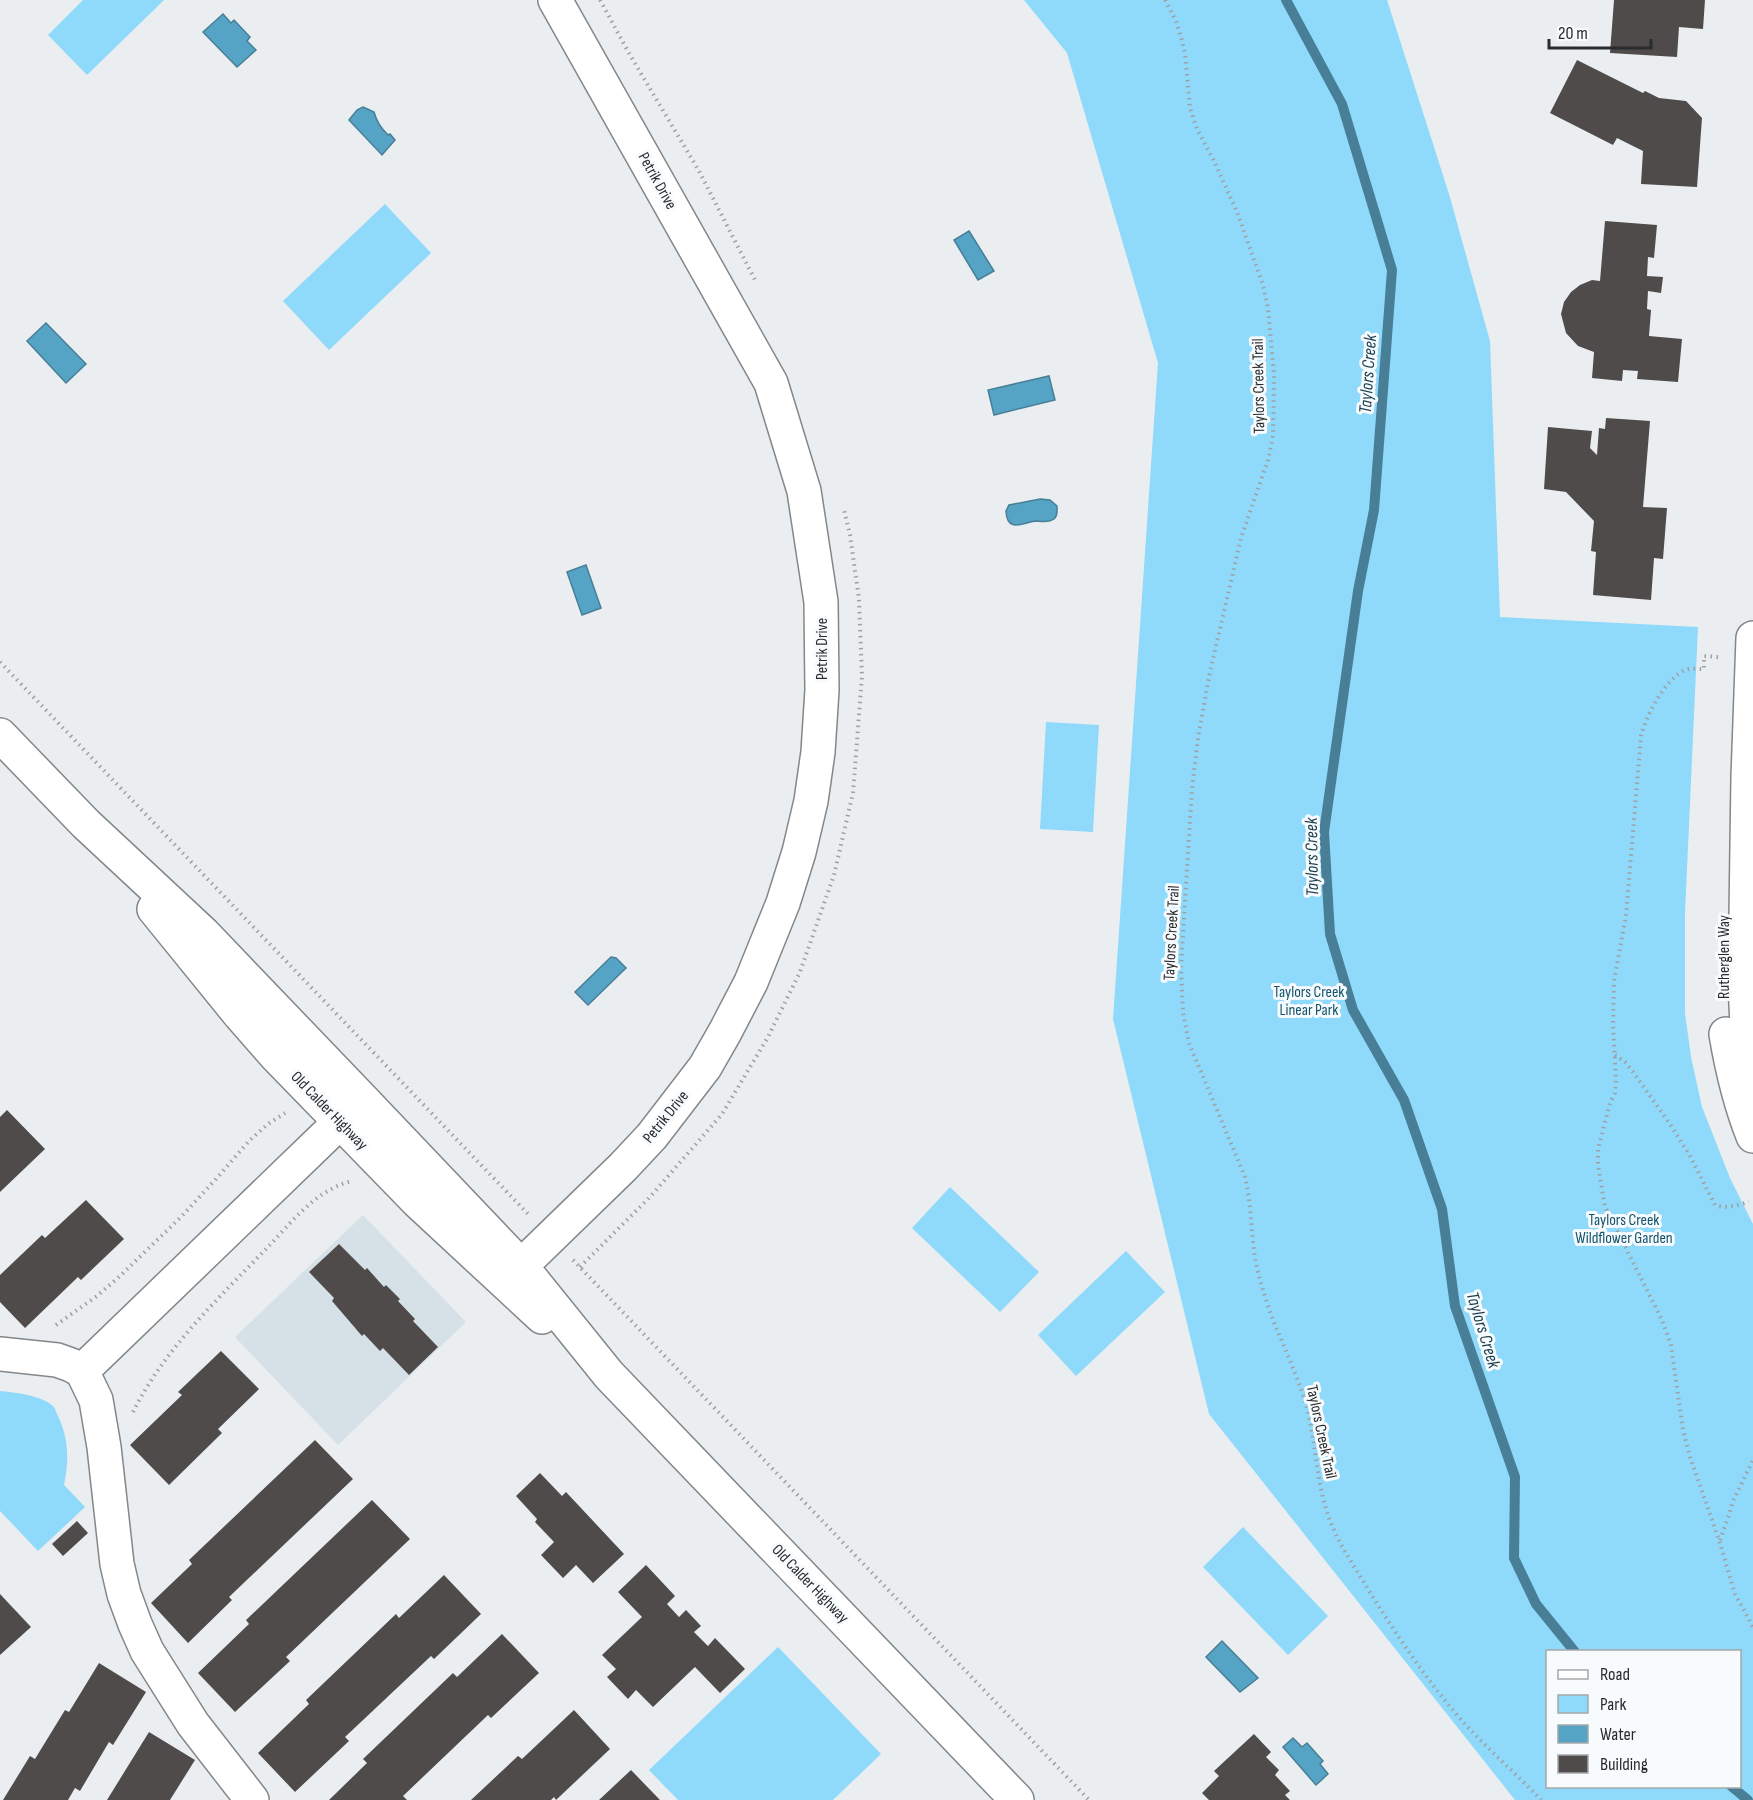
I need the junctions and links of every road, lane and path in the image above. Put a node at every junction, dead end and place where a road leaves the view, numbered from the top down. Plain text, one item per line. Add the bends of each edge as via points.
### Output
1 (555, 0) edge
2 (600, 0) edge
3 (1165, 0) edge
4 (757, 282) dead end
5 (842, 501) dead end
6 (1752, 648) edge
7 (0, 662) edge
8 (0, 735) edge
9 (1748, 777) junction
10 (1614, 1054) junction
11 (1753, 1065) edge
12 (289, 1109) dead end
13 (351, 1111) junction
14 (1753, 1136) edge
15 (362, 1179) dead end
16 (1749, 1203) dead end
17 (551, 1238) junction
18 (580, 1267) junction
19 (513, 1275) junction
20 (14, 1355) edge
21 (82, 1371) junction
22 (104, 1448) junction
23 (1753, 1460) edge
24 (1719, 1540) junction
25 (1753, 1627) edge
26 (252, 1800) edge
27 (1017, 1800) edge
28 (1089, 1800) edge
29 (1541, 1800) edge

1 - 17 street, Petrik Drive via 771,383 804,491 821,602 822,690 818,752 799,852 751,982 705,1067 681,1100 623,1167
2 - 4 path via 699,171
3 - 29 path, Taylors Creek Trail via 1185,52 1190,108 1197,129 1237,212 1263,285 1274,374 1273,436 1268,460 1241,538 1198,738 1181,966 1182,1005 1189,1043 1245,1177 1259,1274 1306,1407 1332,1527 1403,1644 1451,1708
5 - 18 path via 859,599 862,676 853,793 834,875 800,972 768,1037 722,1114 650,1197
6 - 9 street, Rutherglen Way
6 - 10 path via 1704,656 1704,669 1679,674 1658,698 1643,728 1626,916 1614,981
7 - 17 path
8 - 13 street, Old Calder Highway via 86,824 203,933
9 - 11 street, Rutherglen Way via 1745,985
9 - 14 street, Rutherglen Way via 1725,902 1722,959 1731,1065
10 - 16 path via 1625,1062 1670,1124 1715,1205
10 - 24 path via 1615,1093 1598,1149 1605,1207 1662,1320 1671,1346 1683,1430
12 - 20 path via 249,1141 181,1217 120,1276
13 - 19 street, Old Calder Highway
13 - 21 street
15 - 22 path via 331,1189 304,1209 216,1299 155,1373 117,1442
17 - 18 path
17 - 19 street, Petrik Drive
18 - 28 path
19 - 27 street, Old Calder Highway
20 - 21 street via 57,1360
21 - 22 street via 96,1400
22 - 26 street via 117,1564 139,1633 193,1724
23 - 24 path
24 - 25 path via 1735,1594

